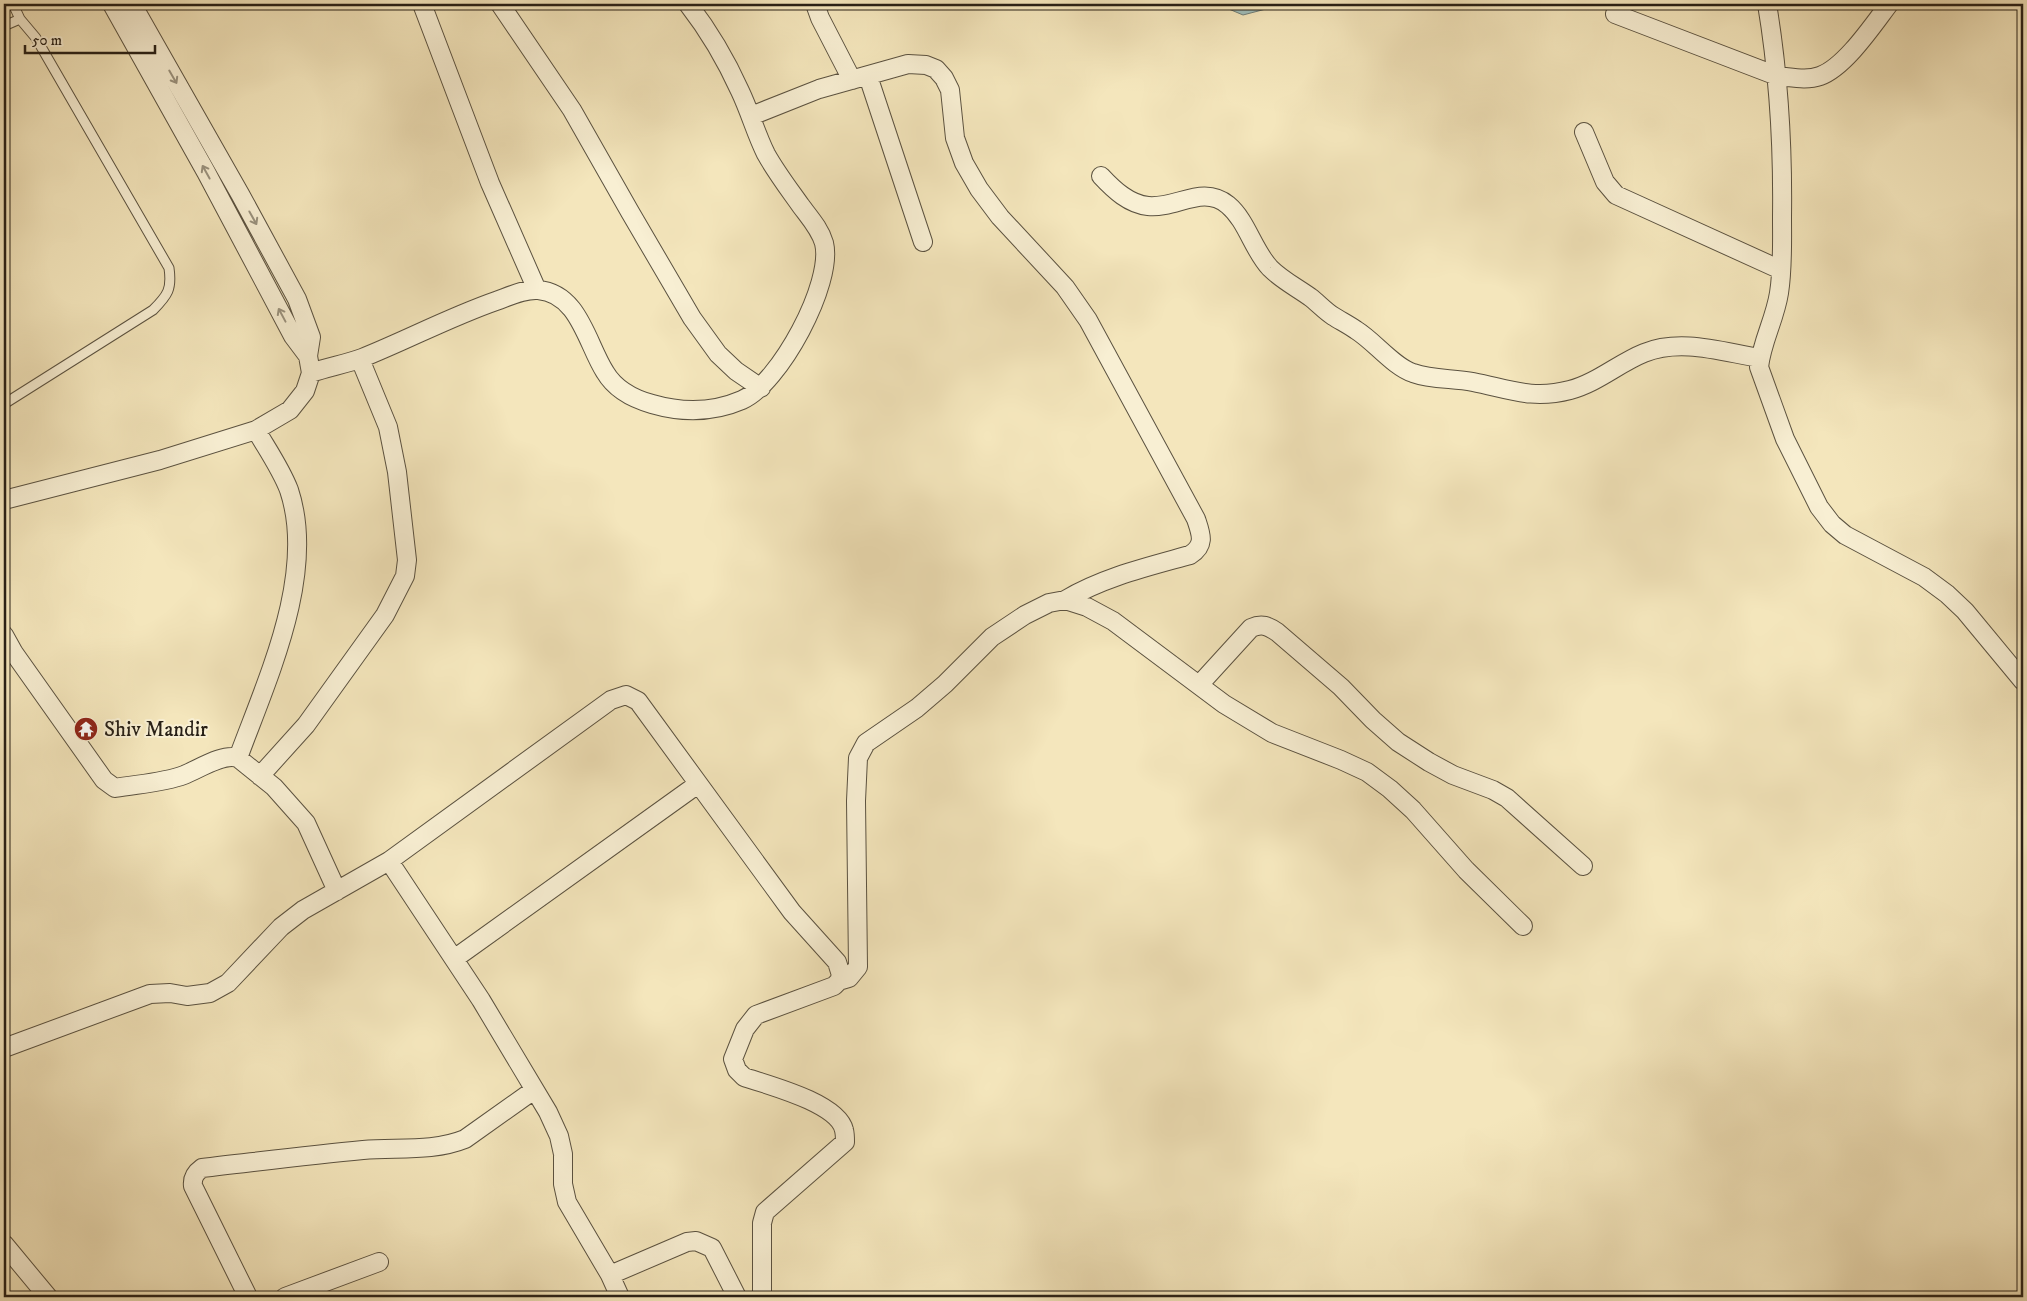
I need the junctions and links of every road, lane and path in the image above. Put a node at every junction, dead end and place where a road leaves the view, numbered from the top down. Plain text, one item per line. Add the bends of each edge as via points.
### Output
1 (13, 4) edge
2 (112, 4) edge
3 (132, 4) edge
4 (422, 4) edge
5 (500, 4) edge
6 (688, 4) edge
7 (815, 4) edge
8 (1767, 4) edge
9 (1889, 4) edge
10 (1615, 14) dead end
11 (20, 20) junction
12 (4, 26) edge
13 (1777, 76) junction
14 (860, 78) junction
15 (751, 116) junction
16 (1584, 132) dead end
17 (1101, 176) dead end
18 (923, 242) dead end
19 (1781, 270) junction
20 (537, 290) junction
21 (1760, 358) junction
22 (360, 359) junction
23 (310, 364) junction
24 (761, 388) junction
25 (4, 404) edge
26 (256, 430) junction
27 (4, 500) edge
28 (1065, 600) junction
29 (4, 635) edge
30 (2023, 681) edge
31 (1199, 685) junction
32 (238, 758) junction
33 (260, 776) junction
34 (698, 784) junction
35 (389, 861) junction
36 (1583, 866) dead end
37 (337, 890) junction
38 (1523, 926) dead end
39 (454, 959) junction
40 (839, 981) junction
41 (4, 1048) edge
42 (534, 1090) junction
43 (4, 1244) edge
44 (379, 1262) dead end
45 (610, 1275) junction
46 (48, 1297) edge
47 (248, 1297) edge
48 (285, 1297) edge
49 (620, 1297) edge
50 (737, 1297) edge
51 (762, 1297) edge

1 - 11 lane
23 -> 2 street
3 -> 23 street via 297,299 311,338
4 - 20 street via 490,183
5 - 24 street via 572,110 692,318 718,354
6 - 15 street via 729,68
7 - 14 street via 820,18
8 - 13 street
9 - 13 street via 1867,34 1836,66 1820,76 1804,79
10 - 13 street
11 - 12 lane
11 - 25 lane via 36,38 169,268 170,281 166,297 153,310
13 - 19 street via 1782,130
14 - 15 street via 819,89
14 - 18 street
14 - 28 street via 908,64 926,65 936,69 944,78 953,103 955,138 978,188 1000,217 1065,287 1088,320 1196,519 1203,538 1195,552 1107,579
15 - 24 street via 767,154 818,229 826,263 811,312
16 - 19 street via 1605,182 1616,194
17 - 21 street via 1114,190 1146,206 1204,196 1227,204 1236,213 1257,250 1286,282 1356,329 1401,368 1414,374 1537,395 1569,390 1645,353 1672,345
19 - 21 street via 1773,320
20 - 22 street via 469,311
20 - 24 street via 557,295 567,304 580,320 605,373 625,393 649,404 679,411 707,410 743,400
21 - 30 street via 1759,367 1785,439 1819,507 1832,524 1845,535 1924,577 1947,594
22 - 23 street
22 - 33 street via 388,427 397,472 407,560 405,576 385,615 306,725
23 - 26 street via 305,391 290,410
26 - 27 street via 160,460
26 - 32 street via 289,490 298,552 294,593 274,661
28 - 31 street via 1113,620
28 - 40 street via 1049,603 1025,615 992,637 945,684 866,743 858,758 856,801 858,967 849,978
29 - 32 street via 104,780 115,788 182,776 223,758
31 - 36 street via 1251,628 1266,626 1278,632 1341,687 1398,742 1453,775 1508,798
31 - 38 street via 1272,733 1367,772 1390,788
32 - 33 street
33 - 37 street via 306,823
34 - 35 street via 638,702 626,696 611,700
34 - 39 street
34 - 40 street via 792,912 837,962 841,975
35 - 37 street
35 - 39 street
37 - 41 street via 281,927 228,983 210,993 187,996 150,994
39 - 42 street
40 - 51 street via 834,986 756,1015 733,1059 744,1077 820,1105 844,1129 845,1142 765,1212 762,1223
42 - 45 street via 559,1136 567,1202
42 - 47 street via 454,1144 364,1150 202,1168 192,1180 193,1186
43 - 46 street
44 - 48 street
45 - 49 street
45 - 50 street via 696,1241 712,1248

